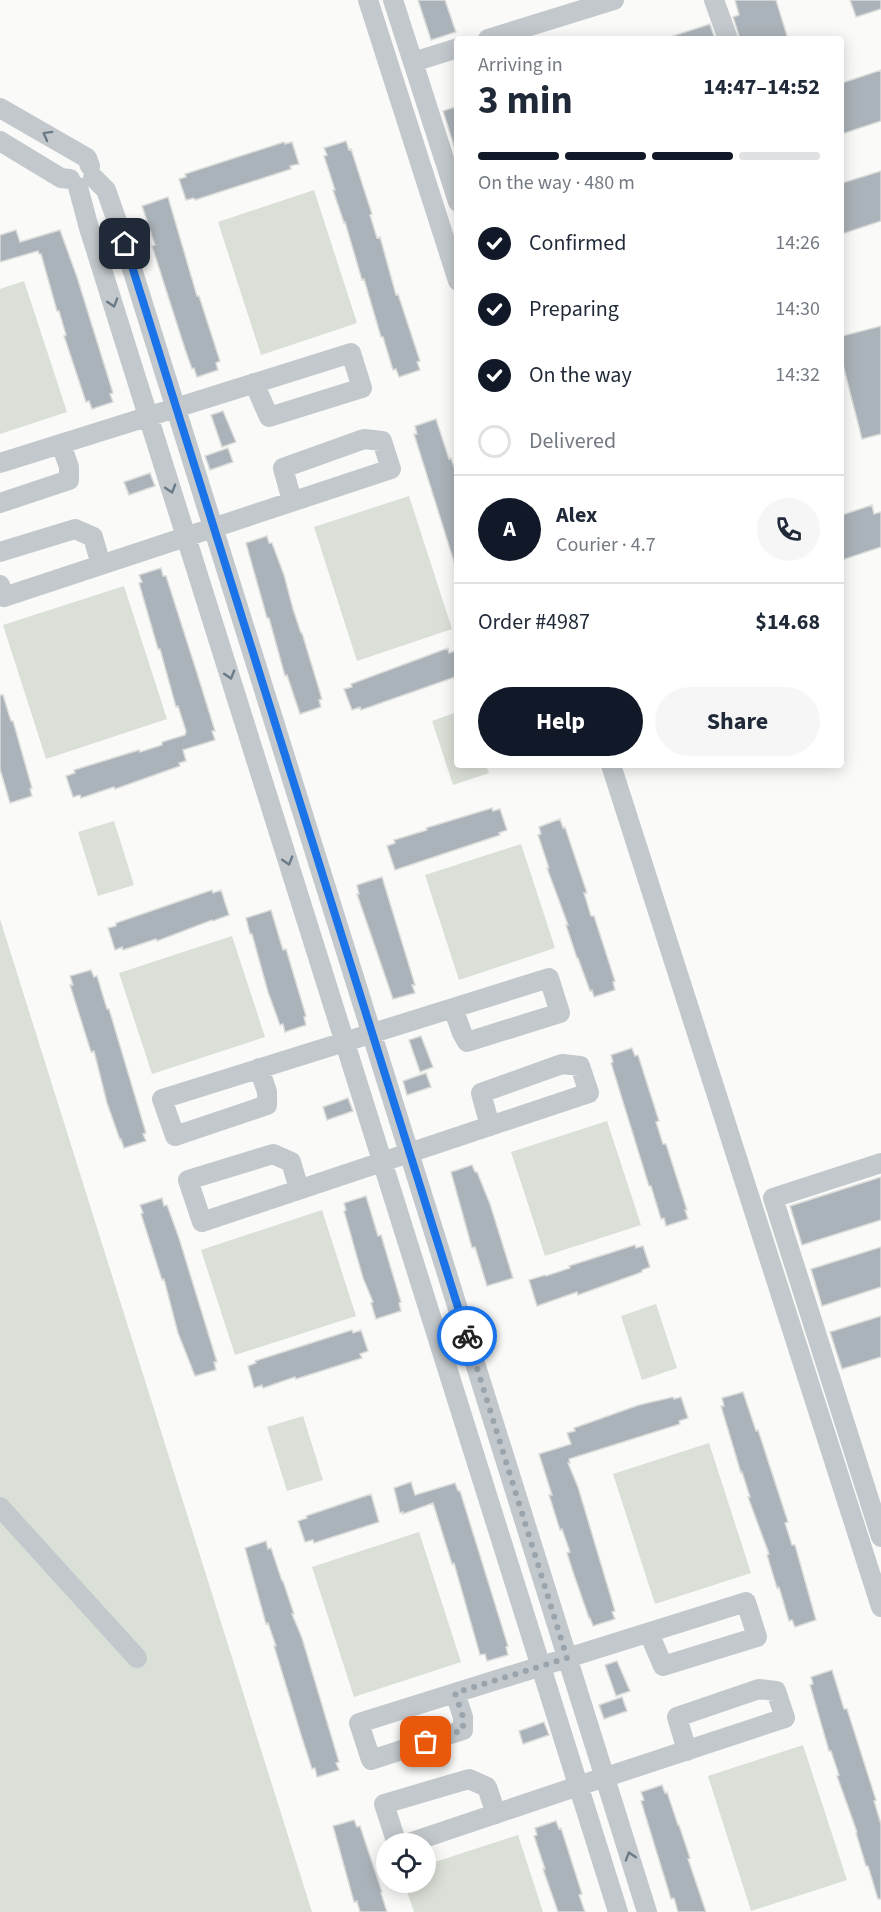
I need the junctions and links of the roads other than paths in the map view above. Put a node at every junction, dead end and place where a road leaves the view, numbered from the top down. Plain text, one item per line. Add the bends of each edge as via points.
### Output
1 (368, 0) edge
2 (393, 0) edge
3 (614, 0) edge
4 (714, 0) edge
5 (551, 9) edge
6 (494, 36) edge
7 (727, 36) edge
8 (454, 49) edge
9 (413, 62) junction
10 (0, 108) edge
11 (0, 141) edge
12 (83, 177) junction
13 (454, 190) edge
14 (454, 269) edge
15 (254, 383) junction
16 (176, 408) junction
17 (148, 416) junction
18 (61, 444) junction
19 (0, 463) edge
20 (292, 501) junction
21 (0, 503) edge
22 (213, 527) junction
23 (186, 536) junction
24 (0, 552) edge
25 (101, 564) junction
26 (0, 585) edge
27 (612, 768) edge
28 (298, 798) junction
29 (271, 808) junction
30 (453, 1008) junction
31 (372, 1033) junction
32 (345, 1042) junction
33 (259, 1068) junction
34 (490, 1126) junction
35 (409, 1153) junction
36 (382, 1162) junction
37 (881, 1163) edge
38 (299, 1189) junction
39 (0, 1508) edge
40 (881, 1537) edge
41 (881, 1607) edge
42 (649, 1633) junction
43 (567, 1658) junction
44 (137, 1659) dead end
45 (541, 1666) junction
46 (455, 1693) junction
47 (687, 1751) junction
48 (605, 1778) junction
49 (578, 1786) junction
50 (496, 1814) junction
51 (393, 1833) edge
52 (436, 1834) edge
53 (618, 1912) edge
54 (647, 1912) edge

1 - 14 street
2 - 9 street
3 - 5 street
4 - 7 street
5 - 6 street
8 - 9 street
9 - 13 street
12 -> 10 street via 87,158
11 - 12 street via 61,178
12 - 16 street via 106,189
12 -> 17 street via 89,228
15 - 15 street via 269,417 362,388 351,353
15 - 16 street
16 - 17 street
16 - 22 street
17 - 18 street
17 -> 23 street
18 - 19 street
18 - 21 street via 69,480
20 - 20 street via 283,468 364,440 382,441 391,469
20 - 22 street
22 - 23 street
22 - 28 street
23 - 25 street
23 -> 29 street
24 - 25 street via 75,529 93,537
25 - 26 street via 4,597
27 - 41 street
28 - 29 street
28 - 31 street
29 -> 32 street
30 - 30 street via 467,1042 560,1013 549,978
30 - 31 street
31 - 32 street
31 - 35 street
32 - 33 street
32 - 36 street
33 - 33 street via 162,1099 175,1136 267,1105
34 - 34 street via 481,1093 562,1064 580,1066 589,1093
34 - 35 street
35 - 36 street
35 - 43 street
36 - 38 street
36 - 45 street
37 - 40 street via 772,1198
38 - 38 street via 202,1222 188,1180 273,1154 291,1162
39 - 44 street
42 - 42 street via 663,1666 757,1637 746,1602
42 - 43 street
43 - 45 street
43 - 48 street
45 - 46 street
45 - 49 street
46 - 46 street via 358,1723 371,1760 463,1730
47 - 47 street via 677,1717 759,1689 776,1691 785,1718
47 - 48 street
48 - 49 street
54 -> 48 street
49 - 50 street
49 - 53 street
50 - 51 street via 487,1787 469,1779 384,1804
50 - 52 street

